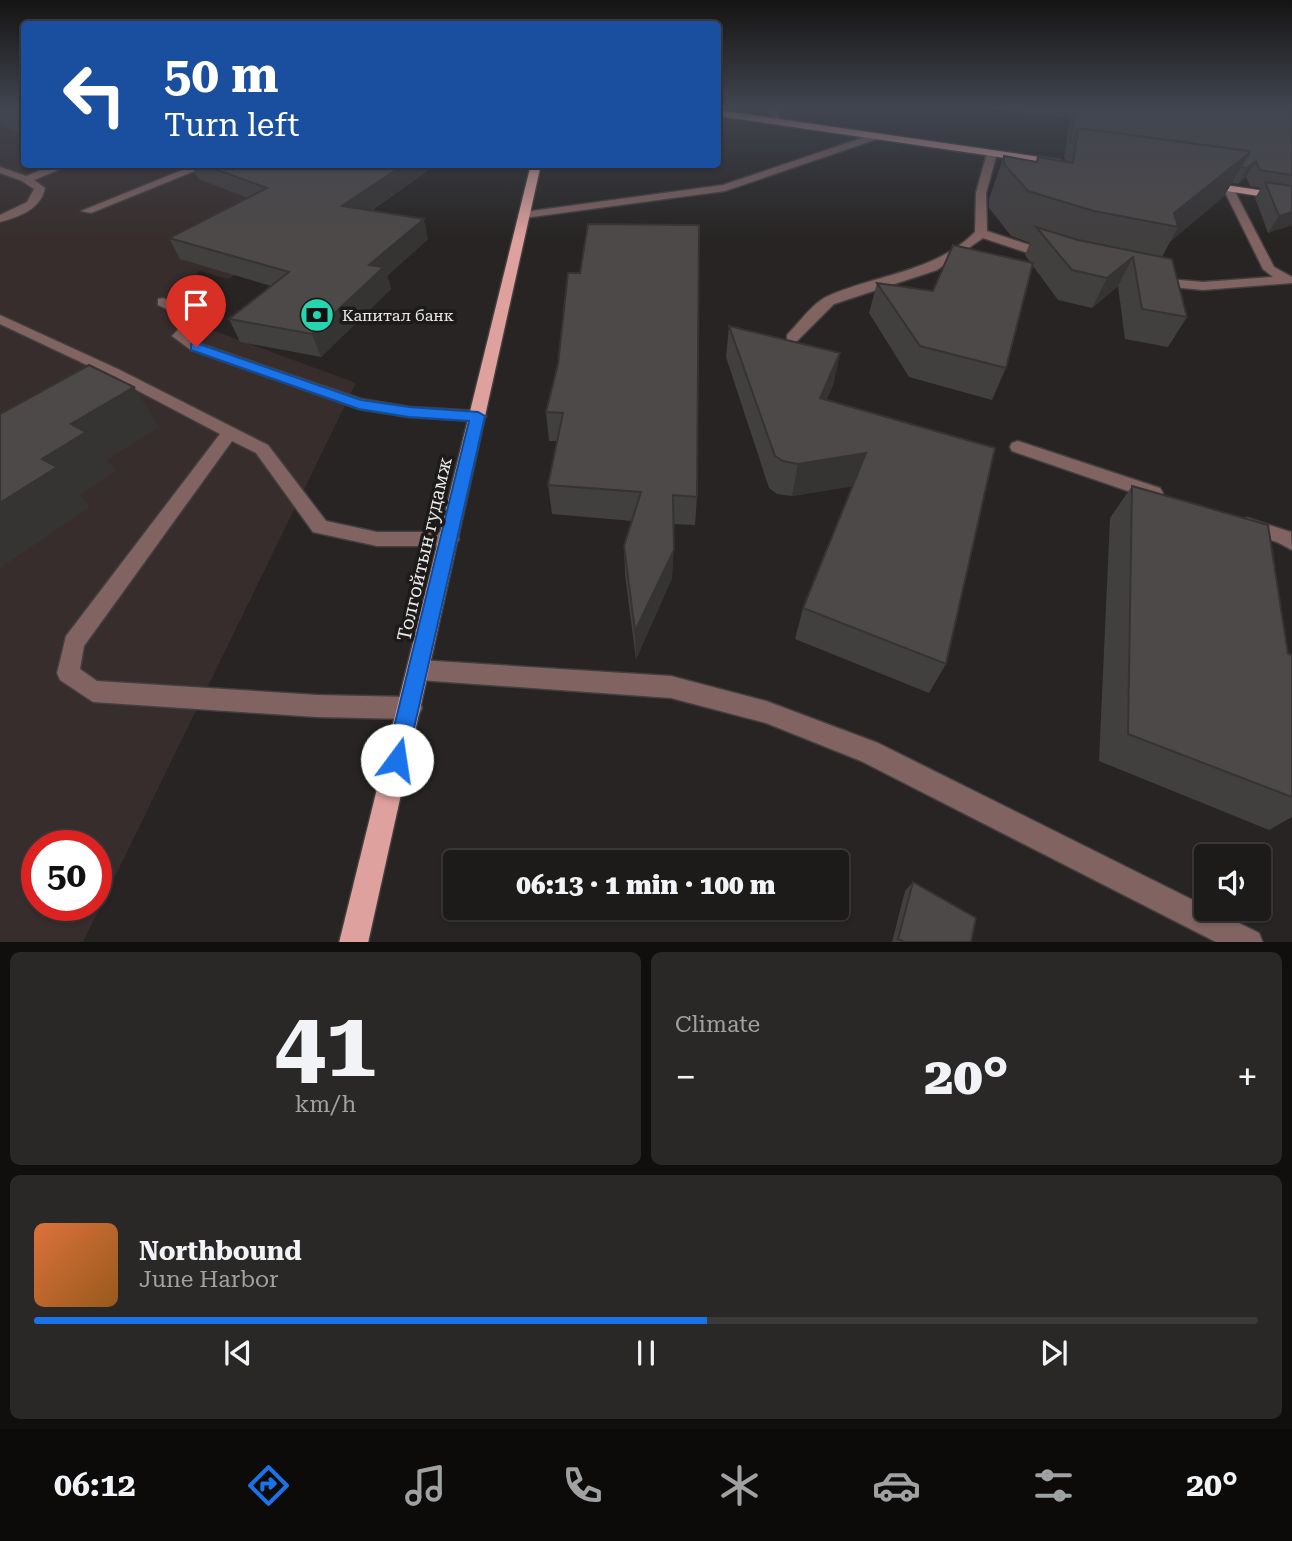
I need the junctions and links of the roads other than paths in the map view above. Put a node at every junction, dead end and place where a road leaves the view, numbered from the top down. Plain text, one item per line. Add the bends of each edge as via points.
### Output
1 (833, 151) edge
2 (978, 151) edge
3 (992, 153) junction
4 (1071, 165) edge
5 (56, 168) edge
6 (197, 168) edge
7 (535, 168) edge
8 (0, 170) edge
9 (26, 179) junction
10 (1189, 182) edge
11 (1228, 188) junction
12 (1292, 198) edge
13 (87, 211) dead end
14 (524, 215) junction
15 (0, 219) edge
16 (981, 233) junction
17 (1056, 258) edge
18 (1144, 279) edge
19 (1287, 280) edge
20 (163, 302) dead end
21 (0, 319) edge
22 (792, 338) edge
23 (478, 416) junction
24 (230, 432) junction
25 (1018, 447) dead end
26 (1170, 499) edge
27 (1233, 520) edge
28 (449, 539) junction
29 (1292, 543) edge
30 (419, 670) junction
31 (410, 708) junction
32 (353, 942) edge
33 (1247, 942) edge

1 - 14 street via 725,188
2 - 3 main road
3 - 4 main road
3 - 16 street via 981,194
5 - 9 street
6 - 13 street
7 - 14 main road, Толгойтын гудамж
8 - 9 street
9 - 15 street via 36,184 40,194 22,210
10 - 11 main road
11 - 12 main road
11 - 19 street via 1269,269
14 - 23 main road, Толгойтын гудамж
16 - 17 street
16 - 22 street via 933,267 829,300
18 - 19 street via 1183,287
20 - 23 street via 197,318 179,336 196,347 359,404
21 - 24 street
23 - 28 main road, Толгойтын гудамж
24 - 28 street via 262,449 320,527 377,538
24 - 31 street via 74,643 68,673 93,691
25 - 26 street
27 - 29 street
28 - 30 main road, Толгойтын гудамж
30 - 31 main road, Толгойтын гудамж
30 - 33 street via 671,687 766,712 869,752
31 - 32 main road, Толгойтын гудамж

